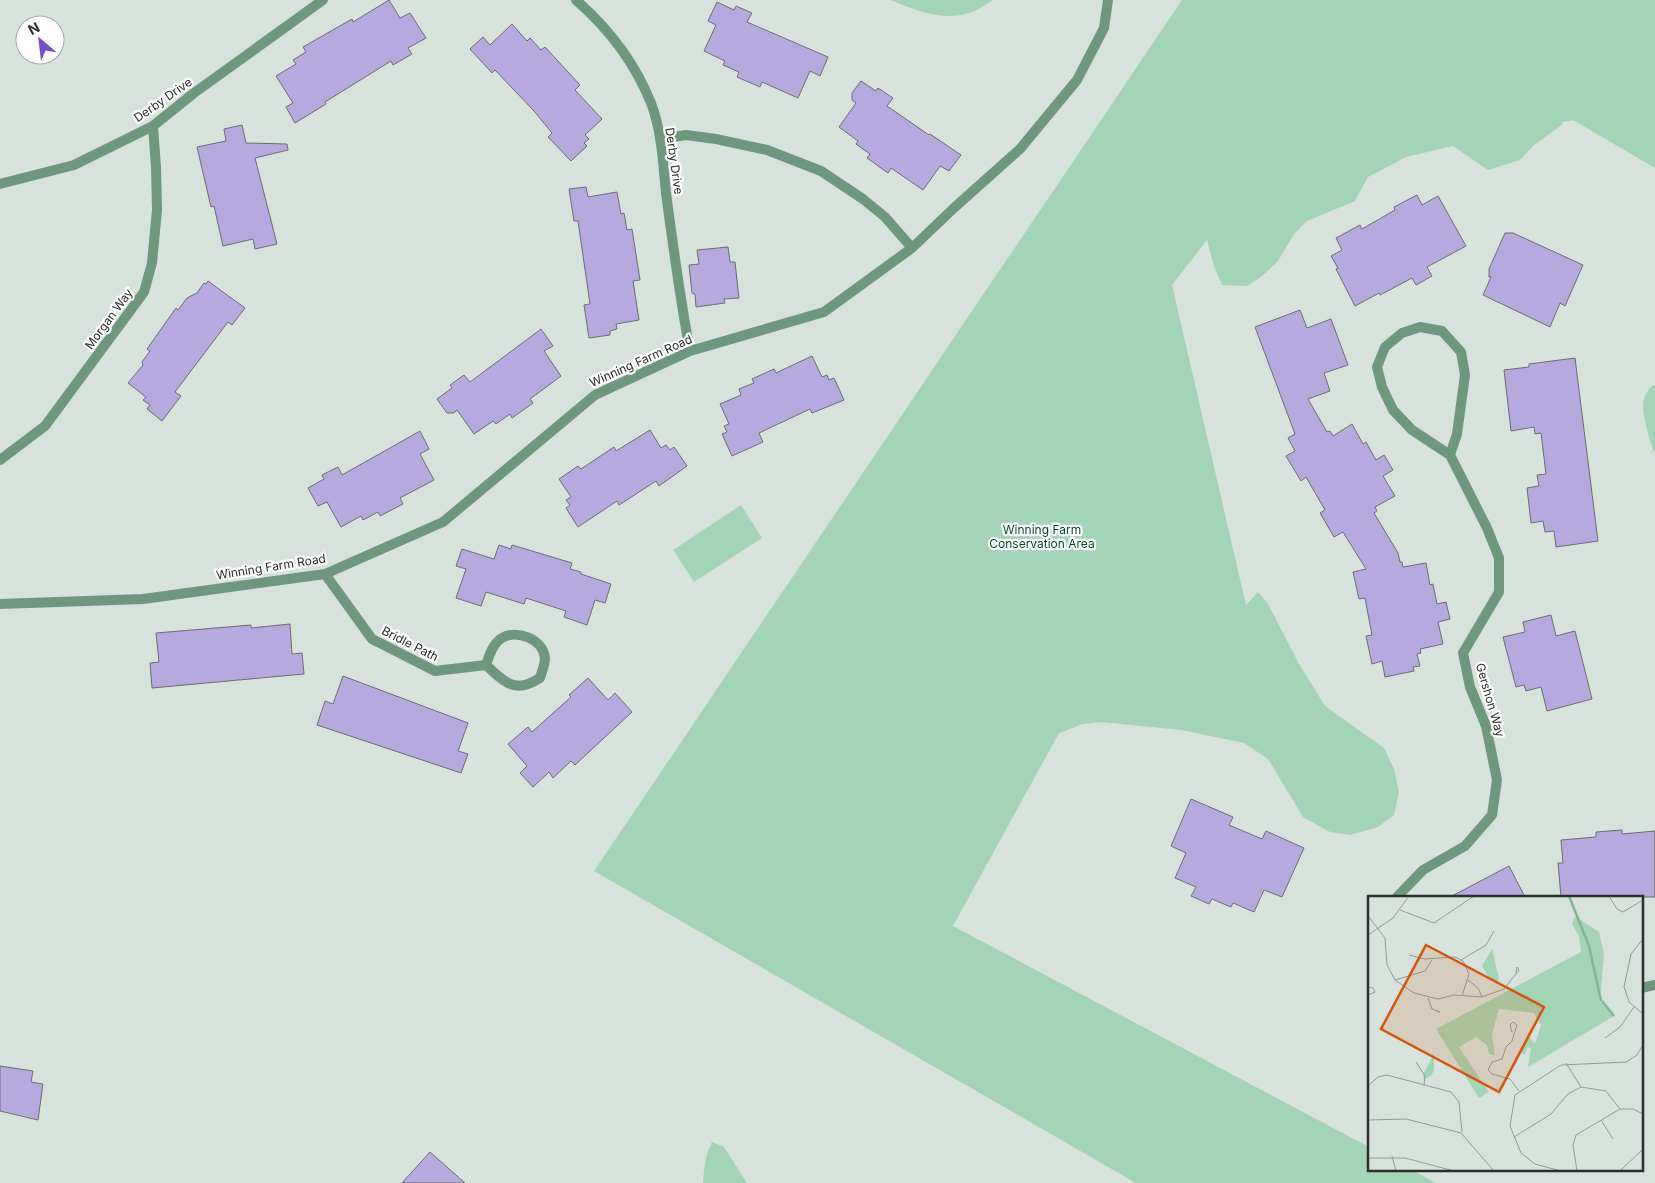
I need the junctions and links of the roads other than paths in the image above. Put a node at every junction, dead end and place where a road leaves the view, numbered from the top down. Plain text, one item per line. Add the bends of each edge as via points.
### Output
1 (323, 0) edge
2 (576, 0) edge
3 (1108, 0) edge
4 (153, 126) junction
5 (660, 139) junction
6 (0, 184) edge
7 (912, 248) junction
8 (690, 351) junction
9 (1450, 455) junction
10 (0, 460) edge
11 (326, 574) junction
12 (0, 604) edge
13 (486, 665) junction
14 (1398, 896) edge
15 (1655, 985) edge
16 (1642, 988) edge

1 - 4 street, Derby Drive
2 - 5 street, Derby Drive via 612,36 634,67 652,104
3 - 7 street, Winning Farm Road via 1104,28 1077,80 1020,149
4 - 6 street, Derby Drive via 74,165
4 - 10 street, Morgan Way via 157,210 152,263 144,292 45,426
5 - 7 street via 686,136 716,139 767,150 821,171 885,217
5 - 8 street, Derby Drive
7 - 8 street, Winning Farm Road via 824,312
8 - 11 street, Winning Farm Road via 595,395 443,522
9 - 9 street, Gershon Way via 1457,434 1465,374 1461,352 1442,331 1420,327 1402,333 1386,347 1378,367 1382,387 1393,410 1412,430
9 - 14 street, Gershon Way via 1499,558 1499,592 1463,652 1470,686 1486,726 1498,780 1492,815 1476,834 1465,846 1423,870
11 - 12 street, Winning Farm Road via 143,599
11 - 13 street, Bridle Path via 372,639 435,671
13 - 13 street via 492,649 501,638 518,634 531,638 545,656 540,678 521,686 508,684
15 - 16 street

